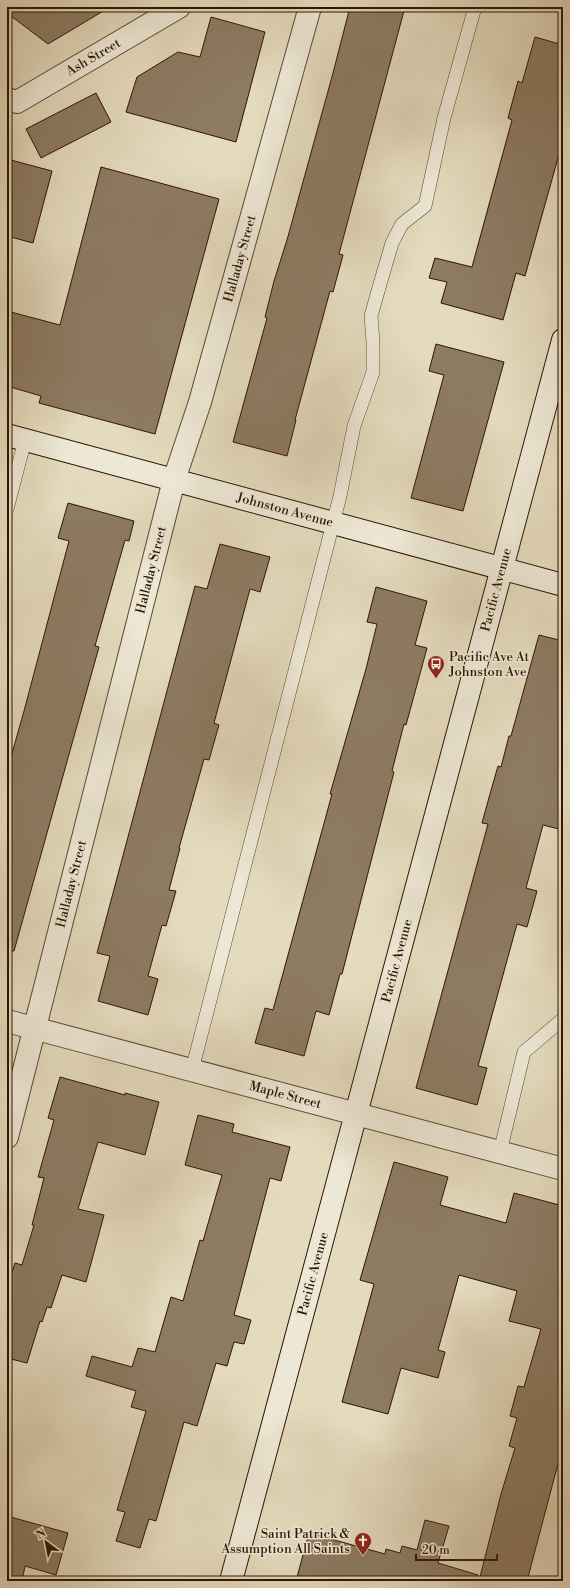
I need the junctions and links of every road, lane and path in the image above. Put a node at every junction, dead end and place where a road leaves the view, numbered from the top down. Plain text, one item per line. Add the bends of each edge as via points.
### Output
1 (179, 7) edge
2 (310, 7) edge
3 (475, 7) edge
4 (7, 99) edge
5 (563, 340) edge
6 (16, 438) edge
7 (174, 480) junction
8 (7, 508) edge
9 (332, 523) junction
10 (502, 568) junction
11 (563, 585) edge
12 (563, 1019) edge
13 (7, 1021) edge
14 (36, 1029) junction
15 (192, 1070) junction
16 (356, 1114) junction
17 (7, 1137) edge
18 (500, 1152) junction
19 (563, 1169) edge
20 (231, 1581) edge

1 - 4 street, Ash Street via 17,102
2 - 7 street, Halladay Street via 200,402
3 - 9 lane via 444,118 425,206 402,224 392,243 371,316 374,342 373,372 354,426
5 - 10 street, Pacific Avenue
6 - 7 street, Johnston Avenue
6 - 8 lane
7 - 9 street, Johnston Avenue
7 - 14 street, Halladay Street
9 - 10 street, Johnston Avenue
9 - 15 lane
10 - 11 street, Johnston Avenue
10 - 16 street, Pacific Avenue
12 - 18 lane via 524,1052
13 - 14 street, Maple Street
14 - 15 street, Maple Street
14 - 17 street, Halladay Street
15 - 16 street, Maple Street
16 - 18 street, Maple Street
16 - 20 street, Pacific Avenue
18 - 19 street, Maple Street

